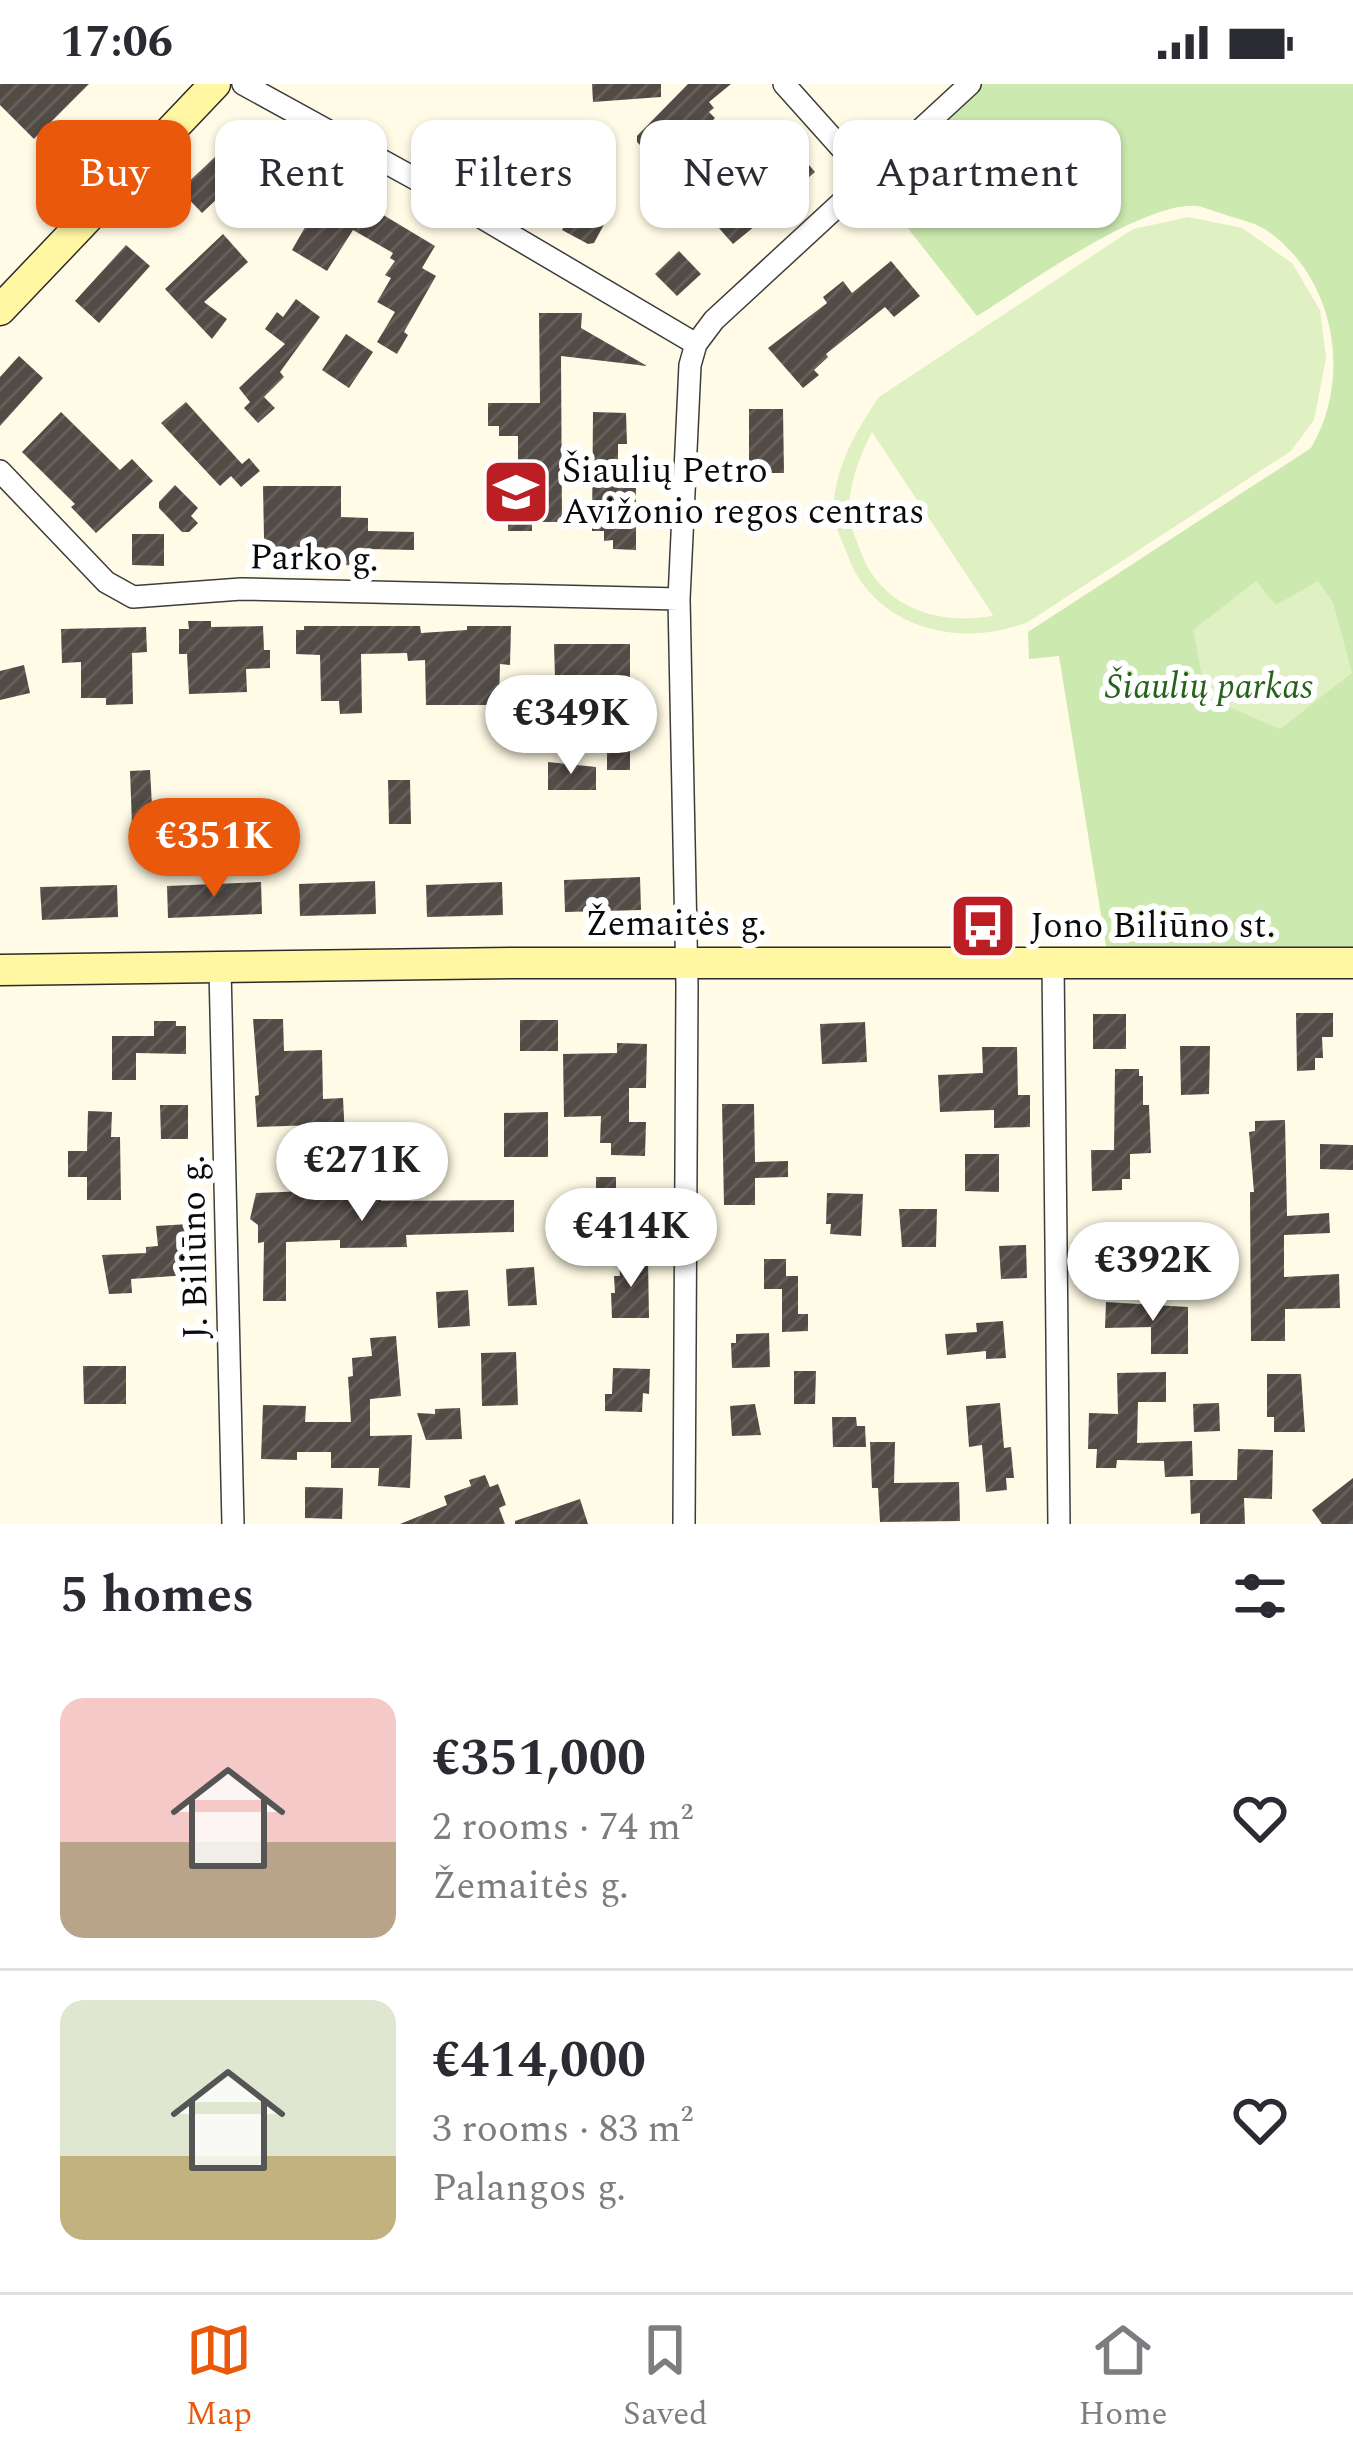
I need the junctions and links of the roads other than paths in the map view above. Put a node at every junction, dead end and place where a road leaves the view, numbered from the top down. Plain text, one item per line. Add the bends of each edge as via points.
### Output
1 (215, 84) edge
2 (243, 84) edge
3 (784, 84) edge
4 (970, 84) edge
5 (932, 120) edge
6 (833, 139) edge
7 (833, 212) edge
8 (0, 310) edge
9 (696, 344) junction
10 (0, 471) edge
11 (679, 599) junction
12 (1052, 962) junction
13 (686, 963) junction
14 (1353, 963) edge
15 (220, 969) junction
16 (0, 970) edge
17 (233, 1524) edge
18 (684, 1524) edge
19 (1059, 1524) edge

1 - 8 main road
2 - 9 street
3 - 6 street
4 - 5 street
7 - 9 street
9 - 11 street
10 - 11 street, Parko g. via 106,582 133,597 241,589
11 - 13 street
12 - 13 main road, Žemaitės g.
12 - 14 main road, Žemaitės g.
12 - 19 street
13 - 15 main road, Žemaitės g.
13 - 18 street
15 - 16 main road, Žemaitės g.
15 - 17 street, J. Biliūno g.

